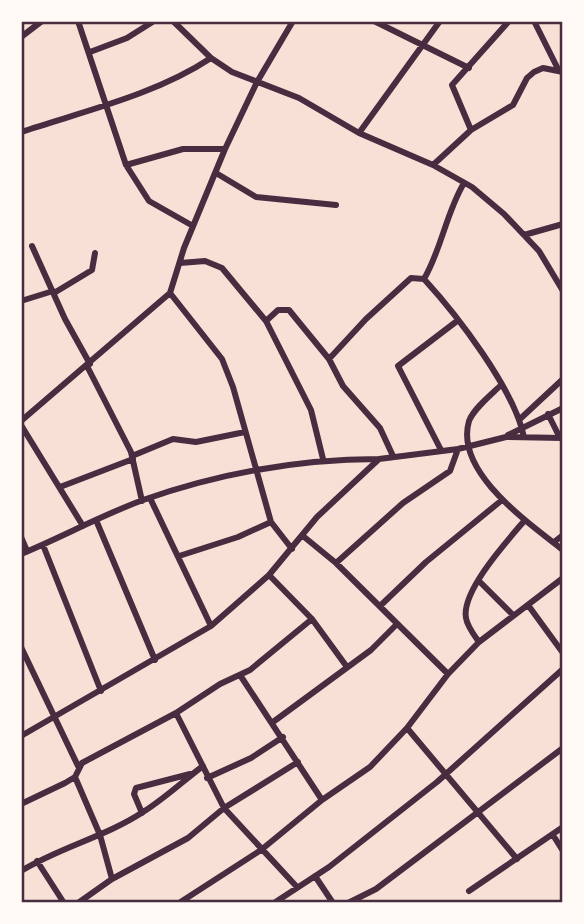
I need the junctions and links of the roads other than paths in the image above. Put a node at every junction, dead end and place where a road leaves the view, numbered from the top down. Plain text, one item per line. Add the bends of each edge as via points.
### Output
1 (42, 21) edge
2 (78, 21) edge
3 (154, 21) edge
4 (173, 21) edge
5 (293, 21) edge
6 (374, 21) edge
7 (440, 21) edge
8 (509, 21) edge
9 (534, 21) edge
10 (21, 37) edge
11 (426, 45) junction
12 (90, 52) junction
13 (211, 58) junction
14 (469, 68) junction
15 (561, 71) edge
16 (257, 82) junction
17 (107, 104) junction
18 (471, 130) junction
19 (21, 132) edge
20 (359, 133) junction
21 (225, 149) junction
22 (126, 164) junction
23 (433, 164) junction
24 (216, 173) junction
25 (464, 183) junction
26 (336, 205) dead end
27 (563, 224) edge
28 (193, 226) junction
29 (524, 235) junction
30 (32, 246) dead end
31 (95, 253) dead end
32 (180, 263) junction
33 (563, 270) edge
34 (554, 275) junction
35 (424, 279) junction
36 (563, 291) edge
37 (53, 292) junction
38 (170, 293) junction
39 (21, 301) edge
40 (267, 321) junction
41 (457, 321) junction
42 (329, 359) junction
43 (88, 365) junction
44 (563, 379) edge
45 (501, 384) junction
46 (563, 408) edge
47 (548, 414) junction
48 (520, 419) junction
49 (21, 423) edge
50 (522, 428) junction
51 (245, 432) junction
52 (506, 437) junction
53 (524, 437) junction
54 (562, 438) edge
55 (468, 447) junction
56 (458, 449) junction
57 (442, 450) junction
58 (393, 456) junction
59 (132, 457) junction
60 (323, 459) junction
61 (379, 459) junction
62 (254, 469) junction
63 (60, 487) junction
64 (150, 498) junction
65 (502, 500) junction
66 (142, 501) junction
67 (96, 520) junction
68 (525, 520) junction
69 (271, 522) junction
70 (83, 526) junction
71 (563, 535) edge
72 (303, 536) junction
73 (21, 537) edge
74 (554, 542) junction
75 (43, 545) junction
76 (292, 549) junction
77 (563, 550) edge
78 (24, 553) edge
79 (179, 556) junction
80 (336, 563) junction
81 (269, 575) junction
82 (563, 578) edge
83 (479, 581) junction
84 (527, 605) junction
85 (380, 606) junction
86 (513, 615) junction
87 (312, 620) junction
88 (397, 624) junction
89 (211, 626) junction
90 (479, 642) junction
91 (21, 647) edge
92 (563, 653) edge
93 (155, 660) junction
94 (347, 667) junction
95 (563, 669) edge
96 (448, 674) junction
97 (240, 675) junction
98 (101, 691) junction
99 (176, 713) junction
100 (53, 719) junction
101 (273, 722) junction
102 (407, 728) junction
103 (21, 736) edge
104 (283, 737) junction
105 (563, 748) edge
106 (298, 762) junction
107 (78, 766) junction
108 (203, 766) junction
109 (195, 772) junction
110 (446, 774) junction
111 (75, 777) junction
112 (207, 778) junction
113 (322, 800) junction
114 (21, 804) edge
115 (224, 808) junction
116 (142, 813) junction
117 (477, 813) junction
118 (563, 827) edge
119 (100, 835) junction
120 (553, 835) junction
121 (261, 850) junction
122 (563, 851) edge
123 (517, 859) junction
124 (37, 861) junction
125 (21, 871) edge
126 (315, 876) junction
127 (112, 879) junction
128 (297, 887) junction
129 (469, 891) dead end
130 (64, 903) edge
131 (78, 903) edge
132 (179, 903) edge
133 (274, 903) edge
134 (333, 903) edge
135 (348, 903) edge

1 - 10 street
2 - 12 street
3 - 12 street
4 - 13 street
5 - 16 street
6 - 11 street
7 - 11 street
8 - 14 street
9 - 15 street
11 - 14 street
11 - 20 street
12 - 17 street
13 - 16 street
13 - 17 street via 190,72
14 - 18 street via 452,85
15 - 18 street via 543,68 534,72 513,105
16 - 20 street via 299,98
16 - 21 street
17 - 19 street
17 - 22 street
18 - 23 street
20 - 23 street
21 - 22 street via 200,146
21 - 24 street
22 - 28 street via 149,201
23 - 25 street
24 - 26 street via 256,197
24 - 28 street
25 - 29 street
25 - 35 street via 451,204 437,256
27 - 29 street
28 - 32 street
29 - 34 street
30 - 37 street
31 - 37 street via 92,270
32 - 38 street
32 - 40 street via 205,261 222,268
33 - 34 street
34 - 36 street
35 - 41 street
35 - 42 street via 411,278
37 - 39 street
37 - 43 street
38 - 43 street
38 - 51 street via 222,359
40 - 42 street via 278,310 289,310
40 - 60 street via 311,410
41 - 45 street
41 - 57 street via 398,363
42 - 58 street via 343,386 380,428
43 - 49 street
43 - 59 street
44 - 48 street
45 - 48 street
45 - 55 street via 472,416
46 - 47 street
47 - 50 street
47 - 54 street
48 - 50 street
49 - 63 street
50 - 52 street
50 - 53 street
51 - 59 street via 196,442 173,439
51 - 62 street
52 - 53 street
52 - 55 street
53 - 54 street
55 - 56 street
55 - 65 street
56 - 57 street
56 - 80 street via 450,471 403,503
57 - 58 street
58 - 61 street
59 - 63 street
59 - 66 street
60 - 61 street
60 - 62 street
61 - 72 street via 317,516
62 - 64 street
62 - 69 street
63 - 70 street
64 - 66 street
64 - 79 street
65 - 68 street
65 - 85 street
66 - 67 street
67 - 70 street
67 - 93 street
68 - 74 street
68 - 83 street
69 - 76 street
69 - 79 street
70 - 75 street
71 - 74 street
72 - 76 street
72 - 80 street
73 - 78 street
74 - 77 street
75 - 78 street
75 - 98 street
76 - 81 street
79 - 89 street
80 - 85 street
81 - 87 street
81 - 89 street
82 - 84 street
83 - 86 street
83 - 90 street via 465,616
84 - 86 street
84 - 92 street
85 - 88 street
86 - 90 street
87 - 94 street
87 - 97 street
88 - 94 street
88 - 96 street
89 - 93 street
90 - 96 street
91 - 100 street
93 - 98 street
94 - 101 street
95 - 110 street
96 - 102 street
97 - 99 street
97 - 101 street
98 - 100 street
99 - 107 street
99 - 108 street
100 - 103 street
100 - 107 street
101 - 104 street
102 - 110 street
102 - 113 street via 370,767
104 - 106 street
104 - 112 street
105 - 117 street
106 - 113 street
106 - 115 street
107 - 111 street
108 - 109 street
108 - 112 street
109 - 116 street
109 - 116 street via 136,788
110 - 117 street
110 - 126 street
111 - 114 street
111 - 119 street
112 - 115 street
113 - 121 street
115 - 121 street
115 - 127 street via 188,838
116 - 119 street
117 - 123 street
117 - 135 street via 376,889
118 - 120 street
119 - 124 street
119 - 127 street
120 - 122 street
120 - 123 street
121 - 128 street
121 - 132 street
123 - 129 street
124 - 125 street
124 - 130 street
126 - 128 street
126 - 134 street
127 - 131 street
128 - 133 street

